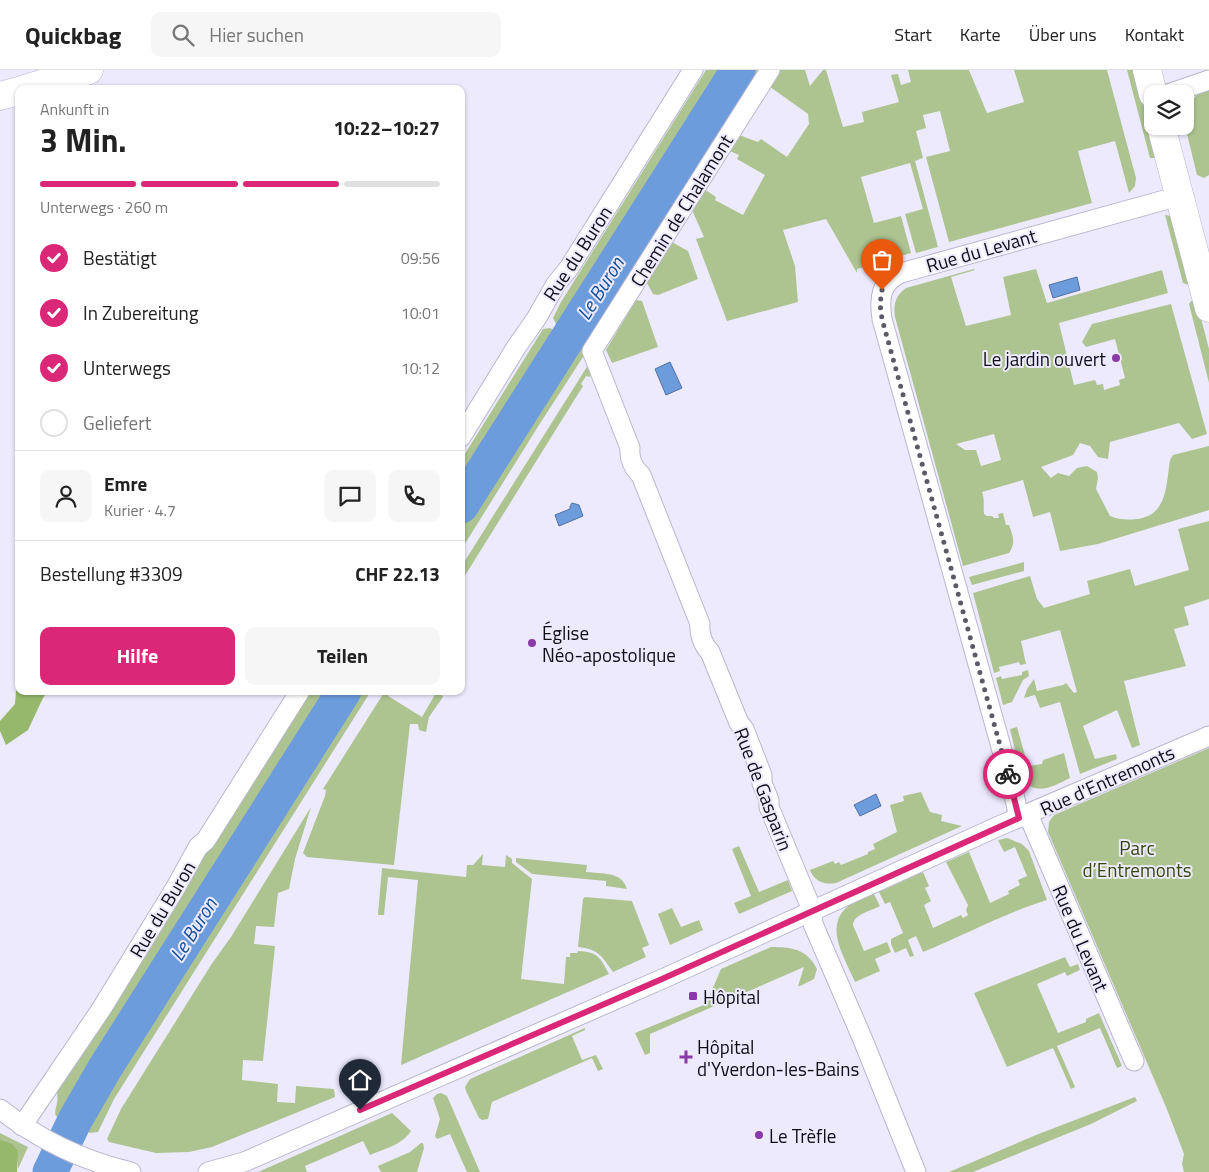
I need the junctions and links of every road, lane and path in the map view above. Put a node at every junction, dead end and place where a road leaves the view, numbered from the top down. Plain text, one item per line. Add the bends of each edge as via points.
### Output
1 (89, 70) edge
2 (693, 70) edge
3 (770, 70) edge
4 (1147, 70) edge
5 (1209, 80) edge
6 (38, 85) edge
7 (1151, 85) edge
8 (1194, 85) edge
9 (15, 92) edge
10 (0, 96) edge
11 (1163, 135) edge
12 (1179, 196) junction
13 (1209, 308) edge
14 (592, 351) joint
15 (465, 430) edge
16 (297, 695) edge
17 (1209, 736) edge
18 (1024, 816) junction
19 (812, 910) junction
20 (1134, 1061) dead end
21 (0, 1109) edge
22 (0, 1120) edge
23 (22, 1126) junction
24 (131, 1172) edge
25 (208, 1172) edge
26 (916, 1172) edge

1 - 6 main road
2 - 15 street, Rue du Buron
3 - 14 street, Chemin de Chalamont
4 - 7 main road
5 - 8 street
9 - 10 main road
11 - 12 main road
12 - 13 main road
12 - 18 street, Rue du Levant via 901,273 882,290 882,319 1007,768
14 - 19 street, Rue de Gasparin via 630,448 629,455 635,470 641,475 700,624 705,647 744,729 762,775 769,807
16 - 23 street, Rue du Buron via 206,840 198,847 102,1008
17 - 18 street, Rue d'Entremonts
18 - 19 street, Rue d'Entremonts
18 - 20 street, Rue du Levant
19 - 25 street, Rue d'Entremonts via 244,1162
19 - 26 street, Rue de Gasparin via 813,924
21 - 23 street
22 - 23 street
23 - 24 street via 84,1157

